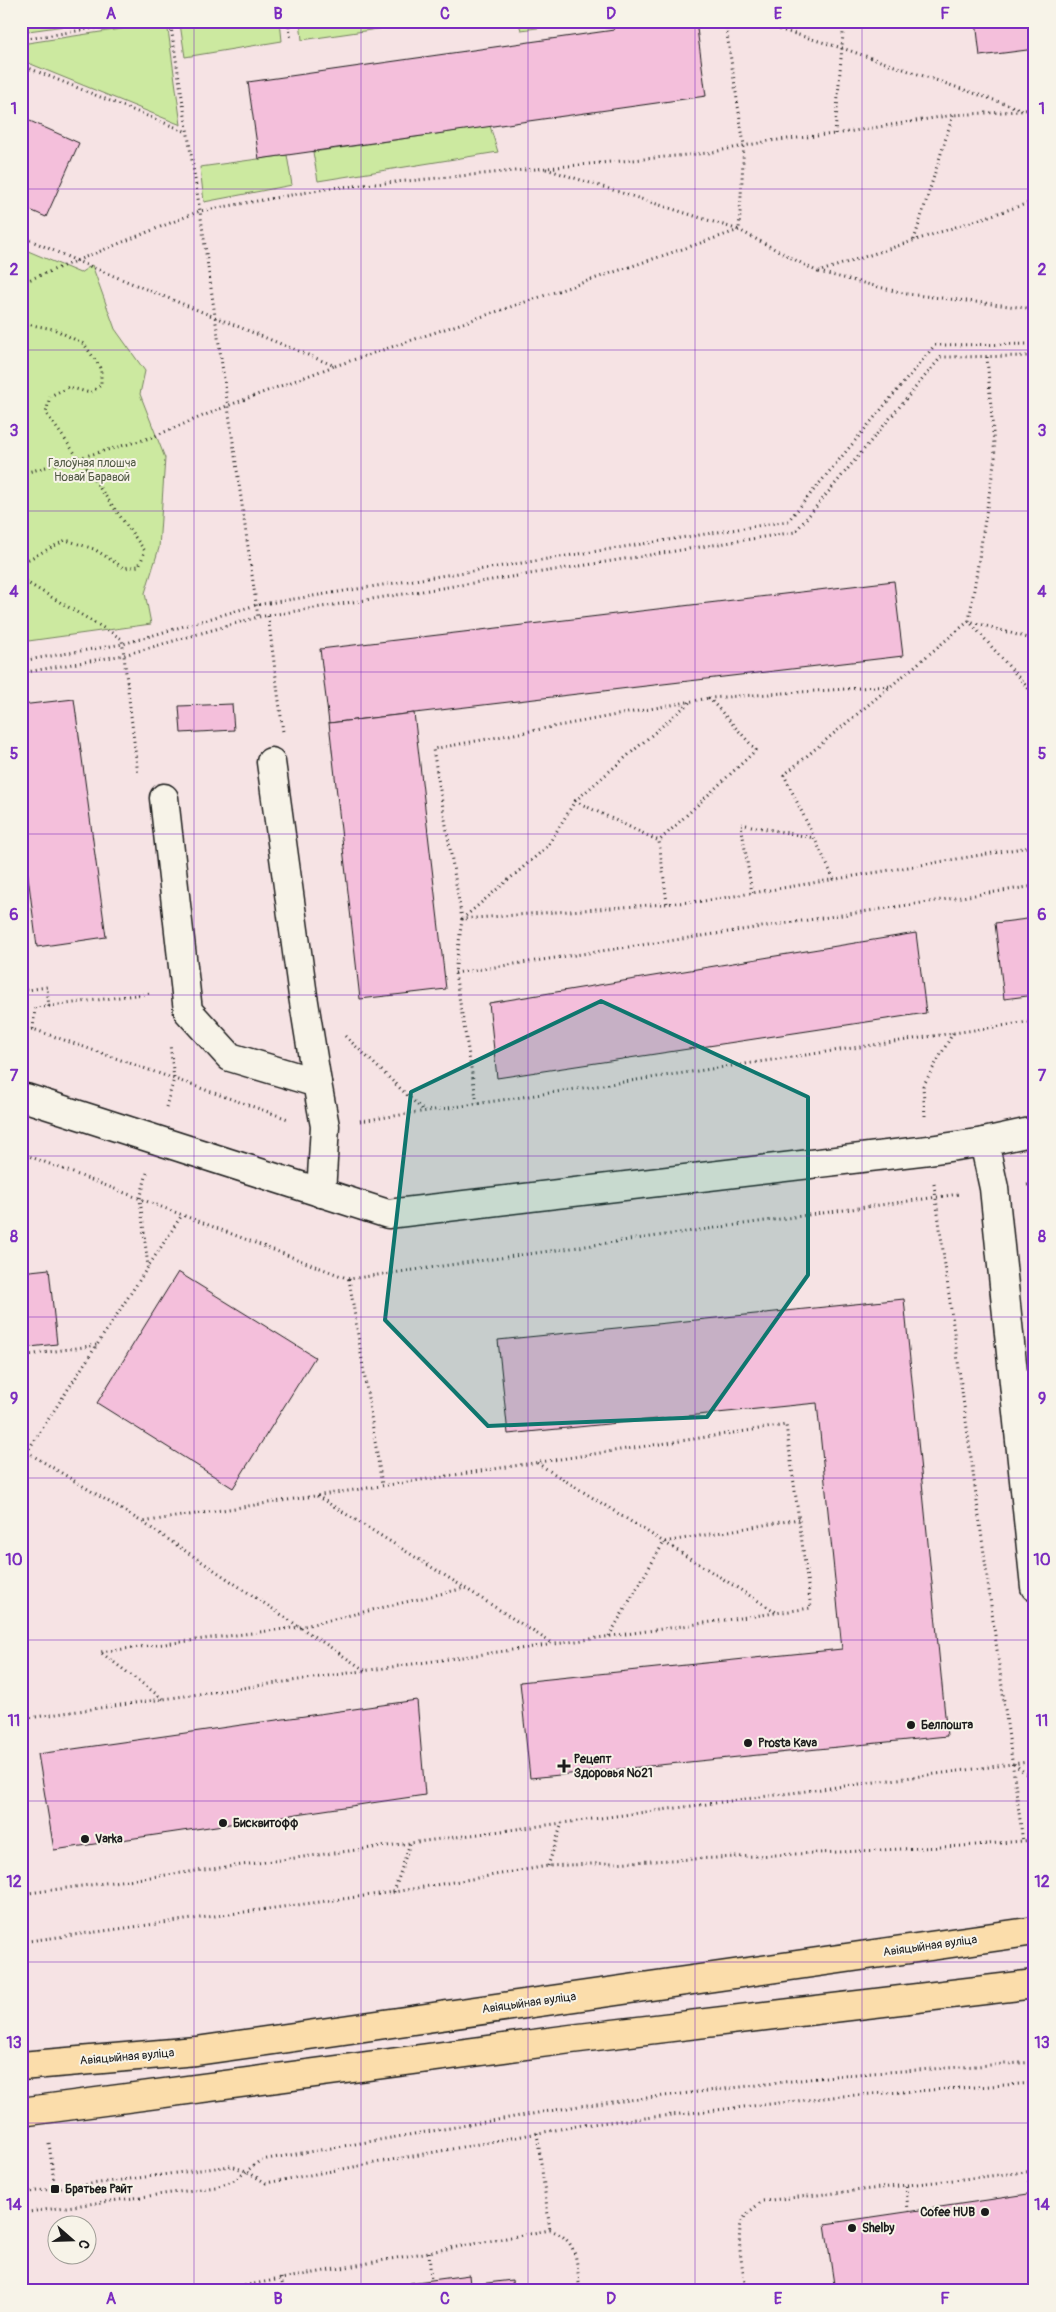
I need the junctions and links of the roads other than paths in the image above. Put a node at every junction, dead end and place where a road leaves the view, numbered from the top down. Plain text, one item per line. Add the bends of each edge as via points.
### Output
1 (271, 762) dead end
2 (164, 798) dead end
3 (317, 1083) junction
4 (21, 1099) edge
5 (1035, 1131) edge
6 (984, 1142) junction
7 (321, 1193) junction
8 (1035, 1587) edge
9 (1035, 1931) edge
10 (1035, 1984) edge
11 (21, 2066) edge
12 (33, 2111) edge

1 - 3 lane via 302,996
2 - 3 lane via 188,1011 230,1057
3 - 7 lane via 325,1126
4 - 7 lane
5 - 6 lane
6 - 7 lane via 388,1214
6 - 8 lane via 994,1188
9 - 11 main road, Авіяцыйная вуліца via 196,2051
10 - 12 main road via 571,2039

